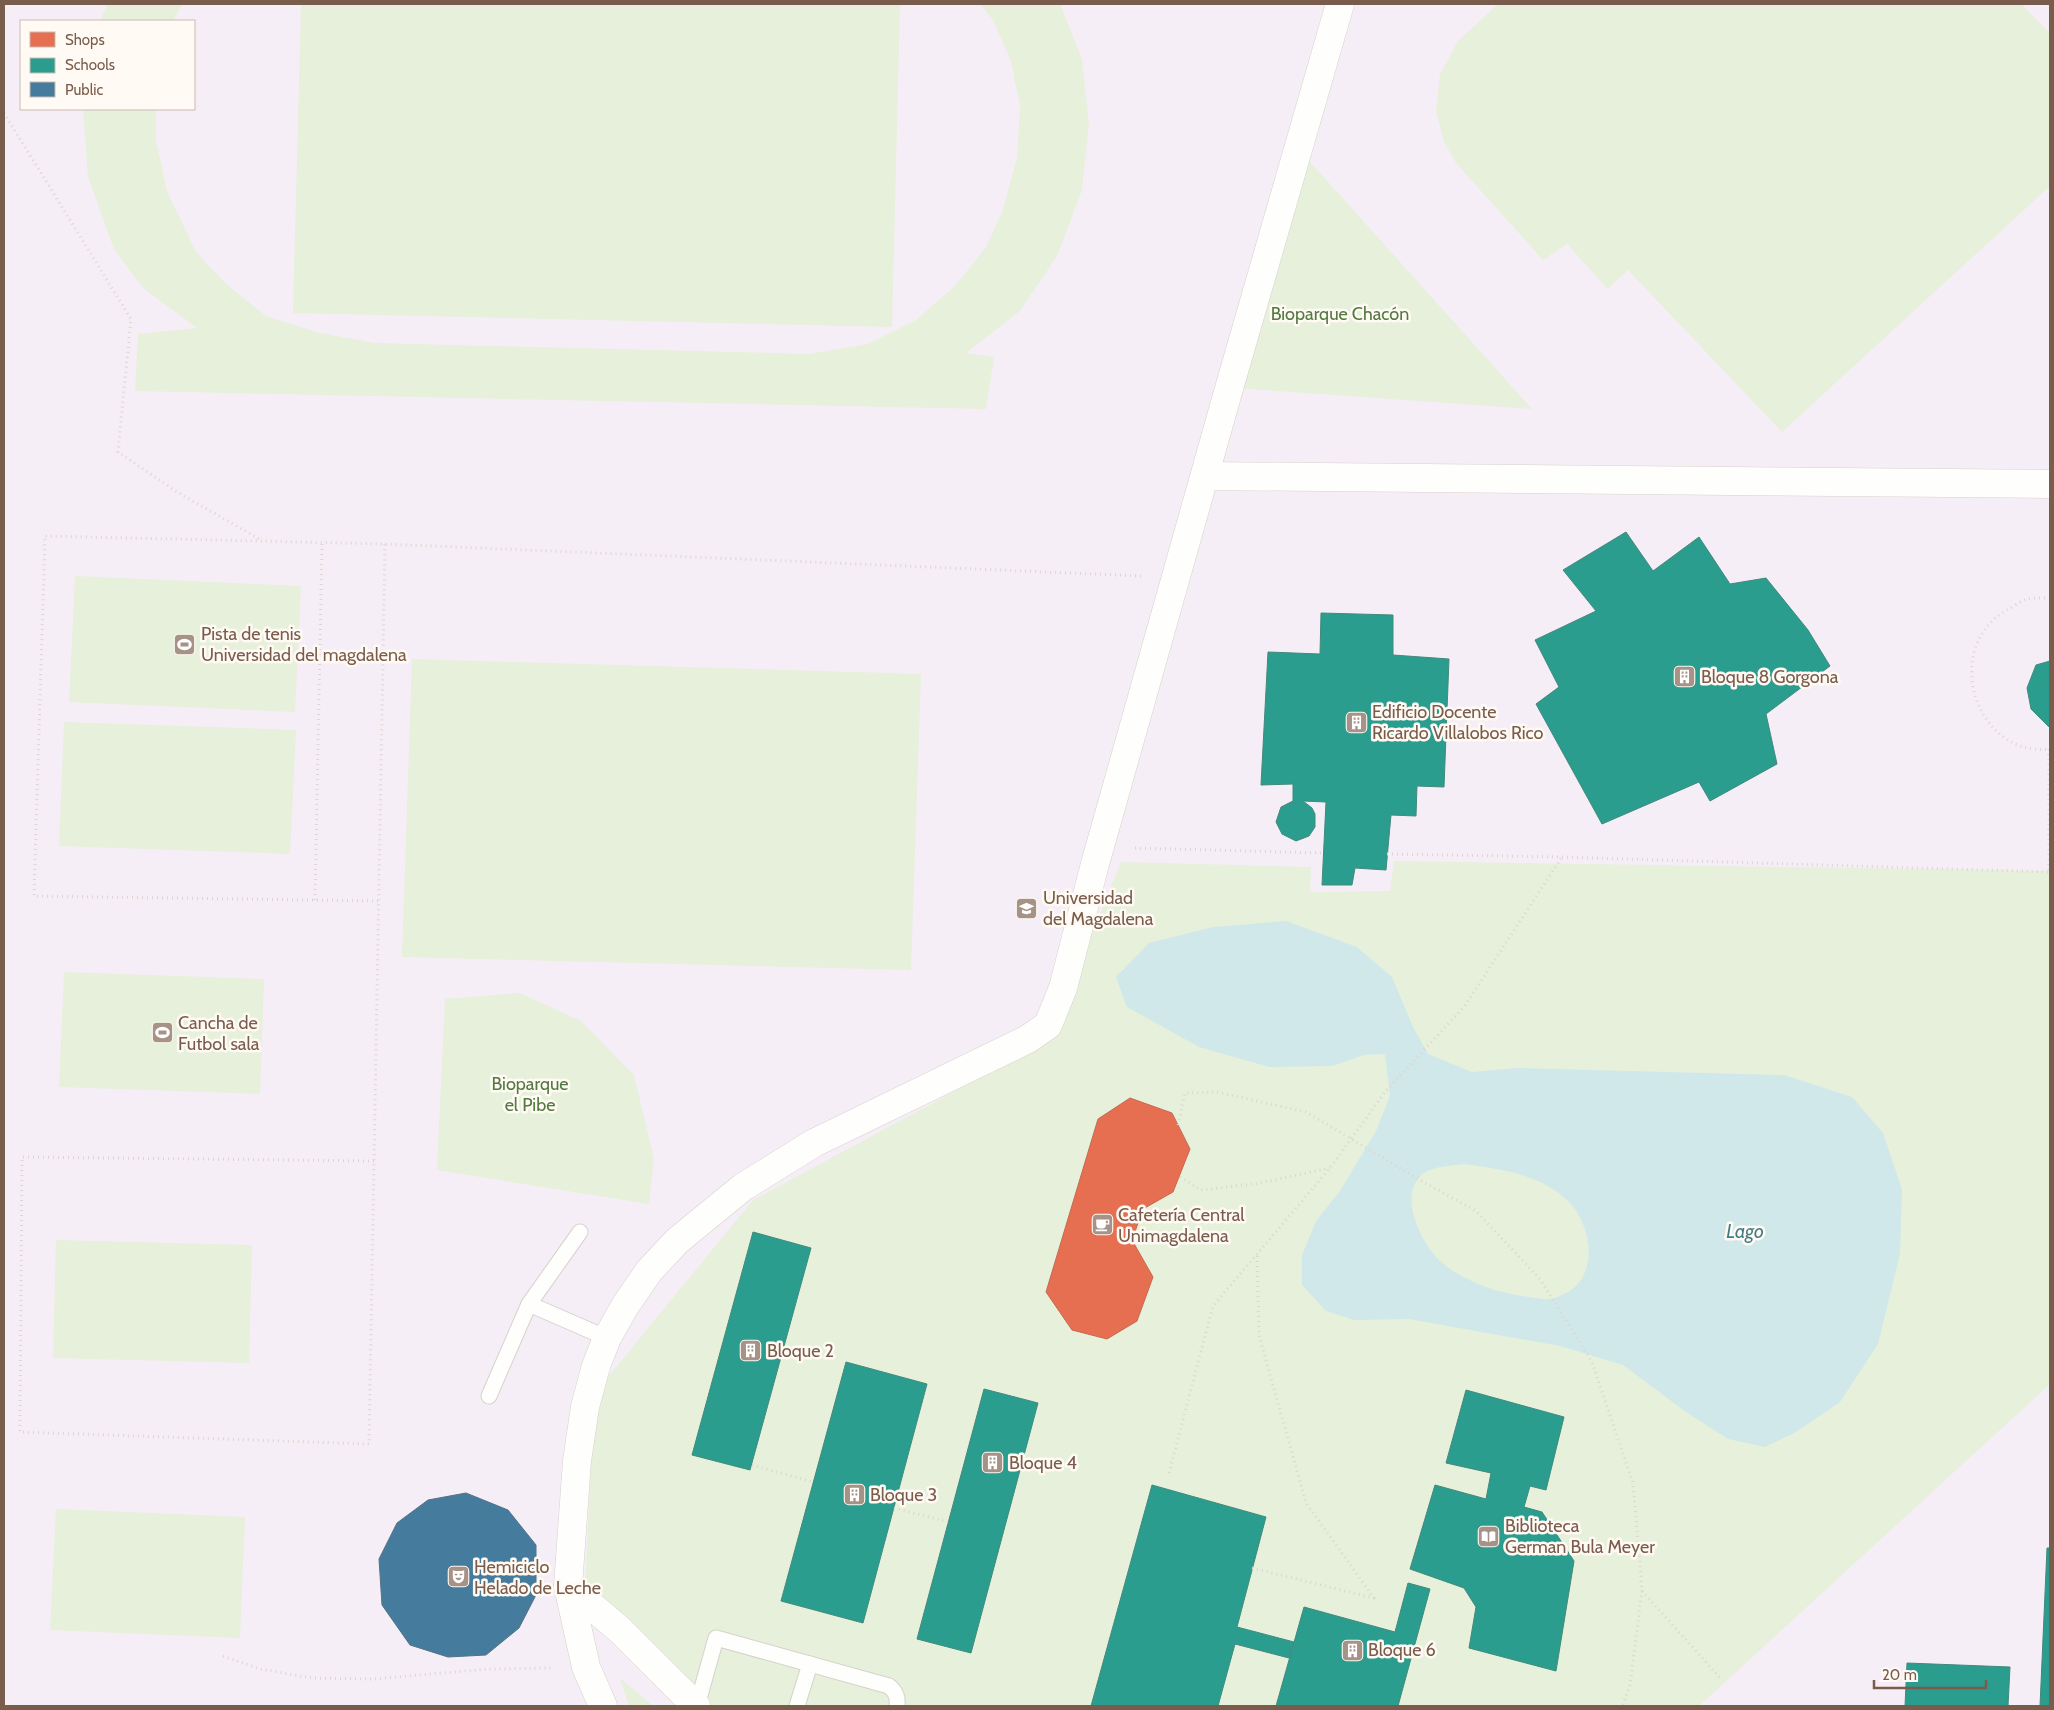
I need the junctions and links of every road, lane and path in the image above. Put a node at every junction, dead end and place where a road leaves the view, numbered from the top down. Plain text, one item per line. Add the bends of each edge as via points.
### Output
1 (1340, 4) edge
2 (4, 112) edge
3 (1204, 476) junction
4 (2050, 484) edge
5 (264, 541) junction
6 (322, 543) junction
7 (385, 544) junction
8 (1176, 578) junction
9 (2050, 598) edge
10 (2049, 749) edge
11 (1324, 853) dead end
12 (1387, 854) dead end
13 (1562, 856) junction
14 (1095, 864) junction
15 (2049, 872) edge
16 (315, 900) junction
17 (378, 901) junction
18 (1178, 1125) dead end
19 (1352, 1140) junction
20 (374, 1161) junction
21 (1330, 1168) junction
22 (1180, 1177) dead end
23 (580, 1232) dead end
24 (1258, 1254) junction
25 (529, 1304) junction
26 (607, 1338) junction
27 (489, 1396) dead end
28 (752, 1465) dead end
29 (1168, 1473) dead end
30 (813, 1482) dead end
31 (894, 1508) dead end
32 (948, 1522) dead end
33 (1252, 1568) dead end
34 (568, 1586) junction
35 (1642, 1590) junction
36 (223, 1656) dead end
37 (810, 1664) junction
38 (586, 1667) junction
39 (1721, 1679) dead end
40 (603, 1706) edge
41 (697, 1706) edge
42 (797, 1706) edge
43 (897, 1706) edge
44 (1622, 1706) edge

1 - 3 street
2 - 5 path via 130,319 118,452 177,492
3 - 4 street
3 - 8 street
5 - 6 path
5 - 16 path via 45,536 34,896
6 - 7 path
6 - 16 path
7 - 8 path
7 - 17 path
8 - 14 street
9 - 10 path via 2026,599 1995,617 1979,638 1973,653 1971,680 1978,705 1998,732 2021,746
10 - 15 path
11 - 14 path via 1138,847
12 - 13 path
13 - 15 path
13 - 19 path via 1464,1006 1385,1092
14 - 26 street via 1063,988 1048,1025 1028,1039 814,1143 743,1187 677,1241 649,1271
16 - 17 path
17 - 20 path
18 - 19 path via 1185,1093 1217,1092 1306,1112
19 - 21 path
19 - 35 path via 1476,1211 1540,1279 1592,1362 1633,1482
20 - 20 path via 369,1444 20,1432 22,1157
21 - 22 path via 1260,1183 1201,1190
21 - 24 path
23 - 25 lane
24 - 29 path via 1213,1306
24 - 33 path via 1259,1334 1306,1503 1374,1598
25 - 26 lane
25 - 27 lane
26 - 34 street via 585,1407 577,1461
28 - 30 path
31 - 32 path
34 - 38 street
34 - 41 street via 620,1630
35 - 39 path
35 - 44 path via 1630,1686
36 - 38 path via 260,1670 312,1678 373,1679 489,1669
37 - 41 lane via 716,1638
37 - 42 lane
37 - 43 lane via 888,1686 898,1696
38 - 40 street

